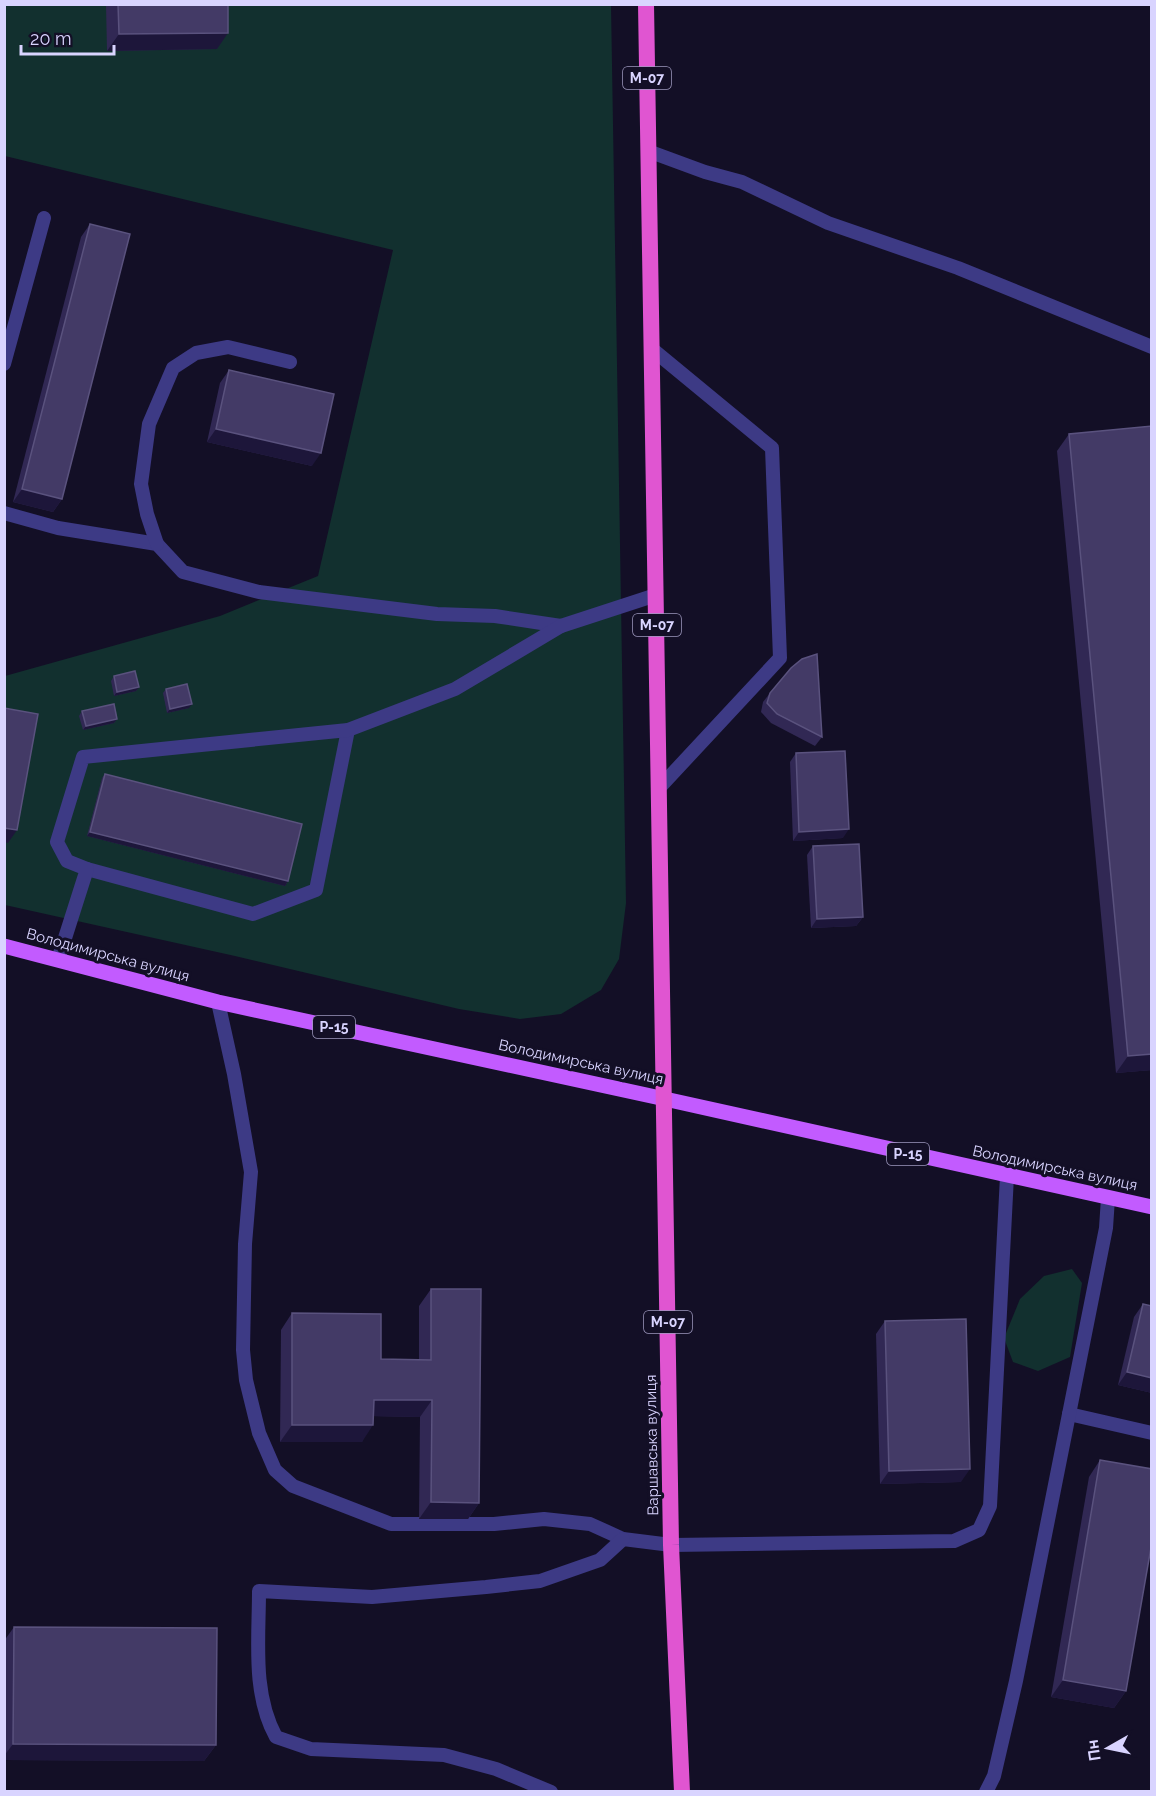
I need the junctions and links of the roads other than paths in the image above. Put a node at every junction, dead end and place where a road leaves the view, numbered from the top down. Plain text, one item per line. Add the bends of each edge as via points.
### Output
1 (646, 4) edge
2 (648, 151) junction
3 (44, 218) dead end
4 (1152, 347) edge
5 (652, 349) junction
6 (290, 362) dead end
7 (4, 364) edge
8 (4, 513) edge
9 (157, 544) junction
10 (656, 595) junction
11 (561, 626) junction
12 (348, 730) junction
13 (660, 787) junction
14 (87, 869) junction
15 (4, 946) edge
16 (58, 960) junction
17 (218, 1002) junction
18 (665, 1099) junction
19 (1007, 1176) junction
20 (1108, 1198) junction
21 (1152, 1208) edge
22 (1069, 1414) junction
23 (1152, 1433) edge
24 (623, 1539) junction
25 (671, 1545) junction
26 (551, 1791) edge
27 (682, 1791) edge
28 (987, 1791) edge

1 - 2 highway, М-07
2 - 4 lane via 742,182 828,223 958,268
2 - 5 highway, М-07
3 - 7 lane
5 - 10 highway, М-07
5 - 13 lane via 772,448 780,658
6 - 9 lane via 228,347 196,353 173,368 149,424 141,484
8 - 9 lane via 58,528
9 - 11 lane via 183,572 259,592
10 - 11 lane
10 - 13 highway, М-07
11 - 12 lane via 455,689
12 - 14 lane via 83,757 57,842 67,861
12 - 14 lane via 316,890 254,914
13 - 18 highway, М-07
14 - 16 lane
15 - 16 main road, Володимирська вулиця / Р-15
16 - 17 main road, Володимирська вулиця / Р-15
17 - 18 main road, Володимирська вулиця / Р-15
17 - 24 lane via 251,1172 245,1256 246,1380 259,1433 275,1470 293,1486 391,1524 494,1524 544,1519 590,1524
18 - 19 main road, Володимирська вулиця / Р-15
18 - 25 highway, Варшавська вулиця / М-07
19 - 20 main road, Володимирська вулиця / Р-15
19 - 25 lane via 990,1506 979,1530 954,1541
20 - 21 main road, Володимирська вулиця / Р-15
20 - 22 lane via 1106,1228
22 - 23 lane
22 - 28 lane via 1016,1681
24 - 25 lane
24 - 26 lane via 600,1560 540,1581 372,1597 259,1591 259,1680 266,1719 276,1737 311,1749 444,1755 496,1769
25 - 27 highway, Варшавська вулиця / М-07

